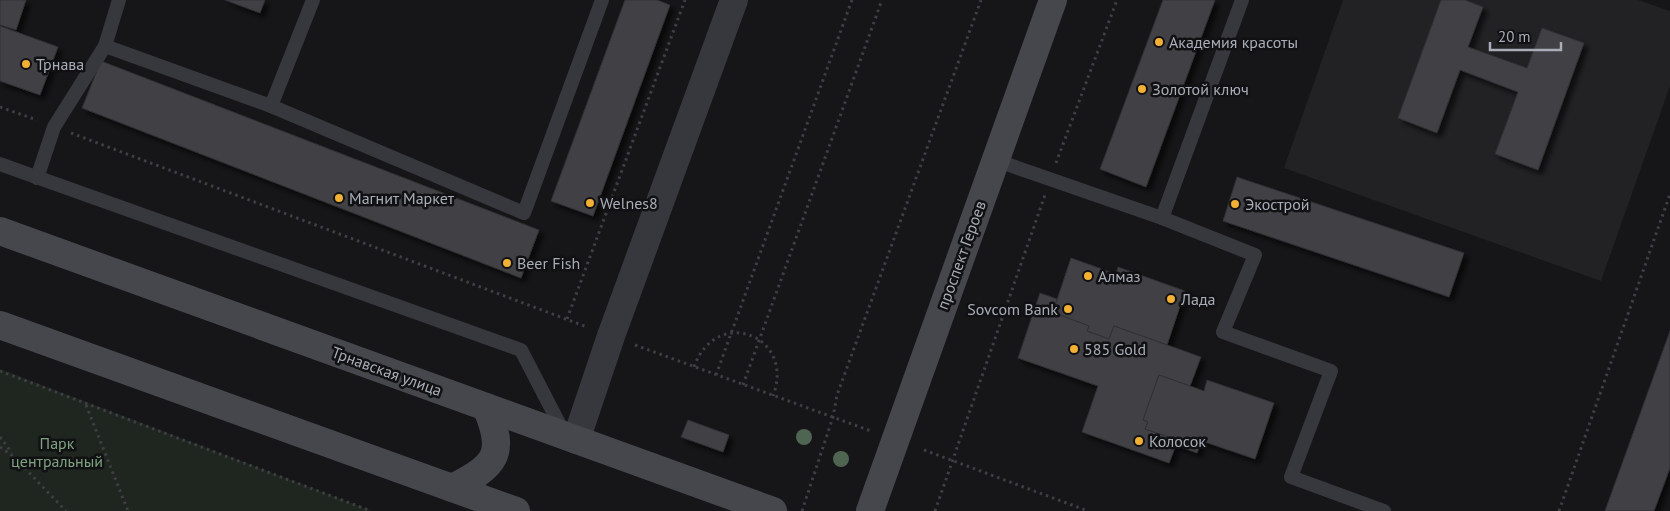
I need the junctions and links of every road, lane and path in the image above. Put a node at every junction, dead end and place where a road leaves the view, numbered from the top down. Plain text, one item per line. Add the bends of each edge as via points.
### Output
1 (120, 0) edge
2 (313, 0) edge
3 (602, 0) edge
4 (685, 0) edge
5 (734, 0) edge
6 (852, 0) edge
7 (882, 0) edge
8 (981, 0) edge
9 (1052, 0) edge
10 (1117, 0) edge
11 (1242, 0) edge
12 (105, 46) junction
13 (271, 106) junction
14 (0, 107) edge
15 (54, 126) junction
16 (996, 160) junction
17 (0, 164) edge
18 (37, 178) junction
19 (1051, 179) junction
20 (1670, 194) edge
21 (1162, 218) junction
22 (0, 231) edge
23 (567, 319) junction
24 (0, 325) edge
25 (732, 333) junction
26 (611, 336) junction
27 (760, 340) junction
28 (694, 367) junction
29 (0, 372) edge
30 (716, 375) junction
31 (743, 385) junction
32 (773, 396) junction
33 (85, 404) junction
34 (486, 407) junction
35 (833, 417) junction
36 (872, 431) dead end
37 (0, 438) edge
38 (571, 438) junction
39 (0, 447) edge
40 (924, 450) dead end
41 (14, 457) junction
42 (954, 461) junction
43 (452, 488) junction
44 (486, 506) edge
45 (66, 511) edge
46 (128, 511) edge
47 (371, 511) edge
48 (516, 511) edge
49 (773, 511) edge
50 (802, 511) edge
51 (870, 511) edge
52 (935, 511) edge
53 (1088, 511) edge
54 (1384, 511) edge
55 (1559, 511) edge

1 - 12 lane
2 - 13 lane
3 - 13 lane via 524,213
4 - 23 path
5 - 26 street
6 - 25 path
7 - 27 path
8 - 35 path via 837,395
9 - 16 main road, проспект Героев
10 - 19 path
11 - 21 lane
12 - 13 lane
12 - 15 lane
14 - 15 path
15 - 18 lane
15 - 23 path
16 - 19 lane
16 - 51 main road, проспект Героев
17 - 18 lane
18 - 38 lane via 521,350
19 - 21 lane
19 - 42 path
20 - 55 path
21 - 54 lane via 1255,255 1224,332 1331,371 1290,476
22 - 34 main road, Трнавская улица
23 - 26 path
24 - 43 main road
25 - 27 path
25 - 28 path via 705,345
25 - 30 path
26 - 28 path
26 - 38 street
27 - 31 path
27 - 32 path via 776,360 778,384
28 - 30 path
29 - 33 path
30 - 31 path
31 - 32 path
32 - 35 path
33 - 46 path
33 - 47 path
34 - 38 main road, Трнавская улица
34 - 43 main road via 496,429 497,444 492,459 478,475
35 - 36 path
35 - 50 path
37 - 41 path
38 - 49 main road, Трнавская улица
39 - 41 path
40 - 42 path
41 - 45 path
42 - 52 path
42 - 53 path
43 - 44 main road
44 - 48 main road

